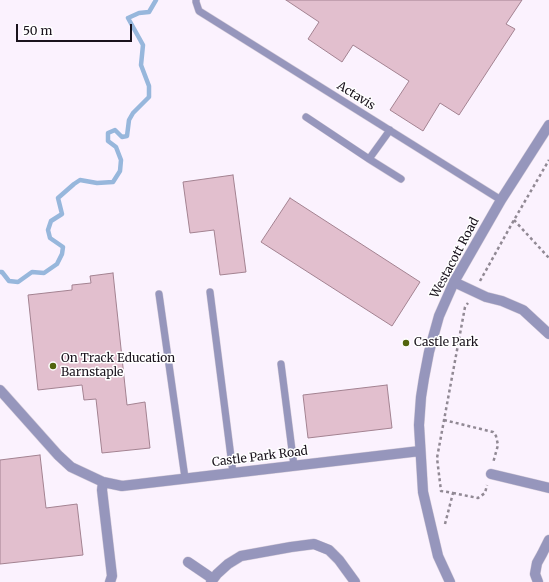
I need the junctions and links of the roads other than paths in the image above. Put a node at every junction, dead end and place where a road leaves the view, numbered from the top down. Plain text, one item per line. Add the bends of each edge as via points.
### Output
1 (196, 0) edge
2 (306, 117) dead end
3 (549, 125) edge
4 (390, 130) junction
5 (369, 159) junction
6 (401, 179) dead end
7 (501, 200) junction
8 (454, 282) junction
9 (210, 292) dead end
10 (159, 294) dead end
11 (549, 334) edge
12 (280, 364) dead end
13 (0, 390) edge
14 (420, 451) junction
15 (294, 466) junction
16 (232, 473) junction
17 (490, 474) road end
18 (185, 478) junction
19 (103, 482) junction
20 (549, 488) edge
21 (549, 540) edge
22 (188, 562) dead end
23 (212, 581) edge
24 (110, 582) edge
25 (355, 582) edge
26 (450, 582) edge
27 (538, 582) edge

1 - 4 lane, Actavis via 199,10
2 - 5 lane
3 - 7 street, Westacott Road
4 - 5 lane
4 - 7 lane, Actavis
5 - 6 lane
7 - 8 street, Westacott Road
8 - 11 street via 523,310
8 - 14 street, Westacott Road via 439,316 429,352 421,397
9 - 16 lane
10 - 18 lane
12 - 15 lane
13 - 19 street, Castle Park Road via 58,456 71,467
14 - 15 street, Castle Park Road
14 - 26 street, Westacott Road via 423,492 438,556
15 - 16 street, Castle Park Road
16 - 18 street, Castle Park Road
17 - 20 street
18 - 19 street, Castle Park Road via 122,486
19 - 24 street via 112,576
21 - 27 street via 536,563 535,574
22 - 23 street
23 - 25 street via 228,564 241,556 314,544 328,550 339,560

